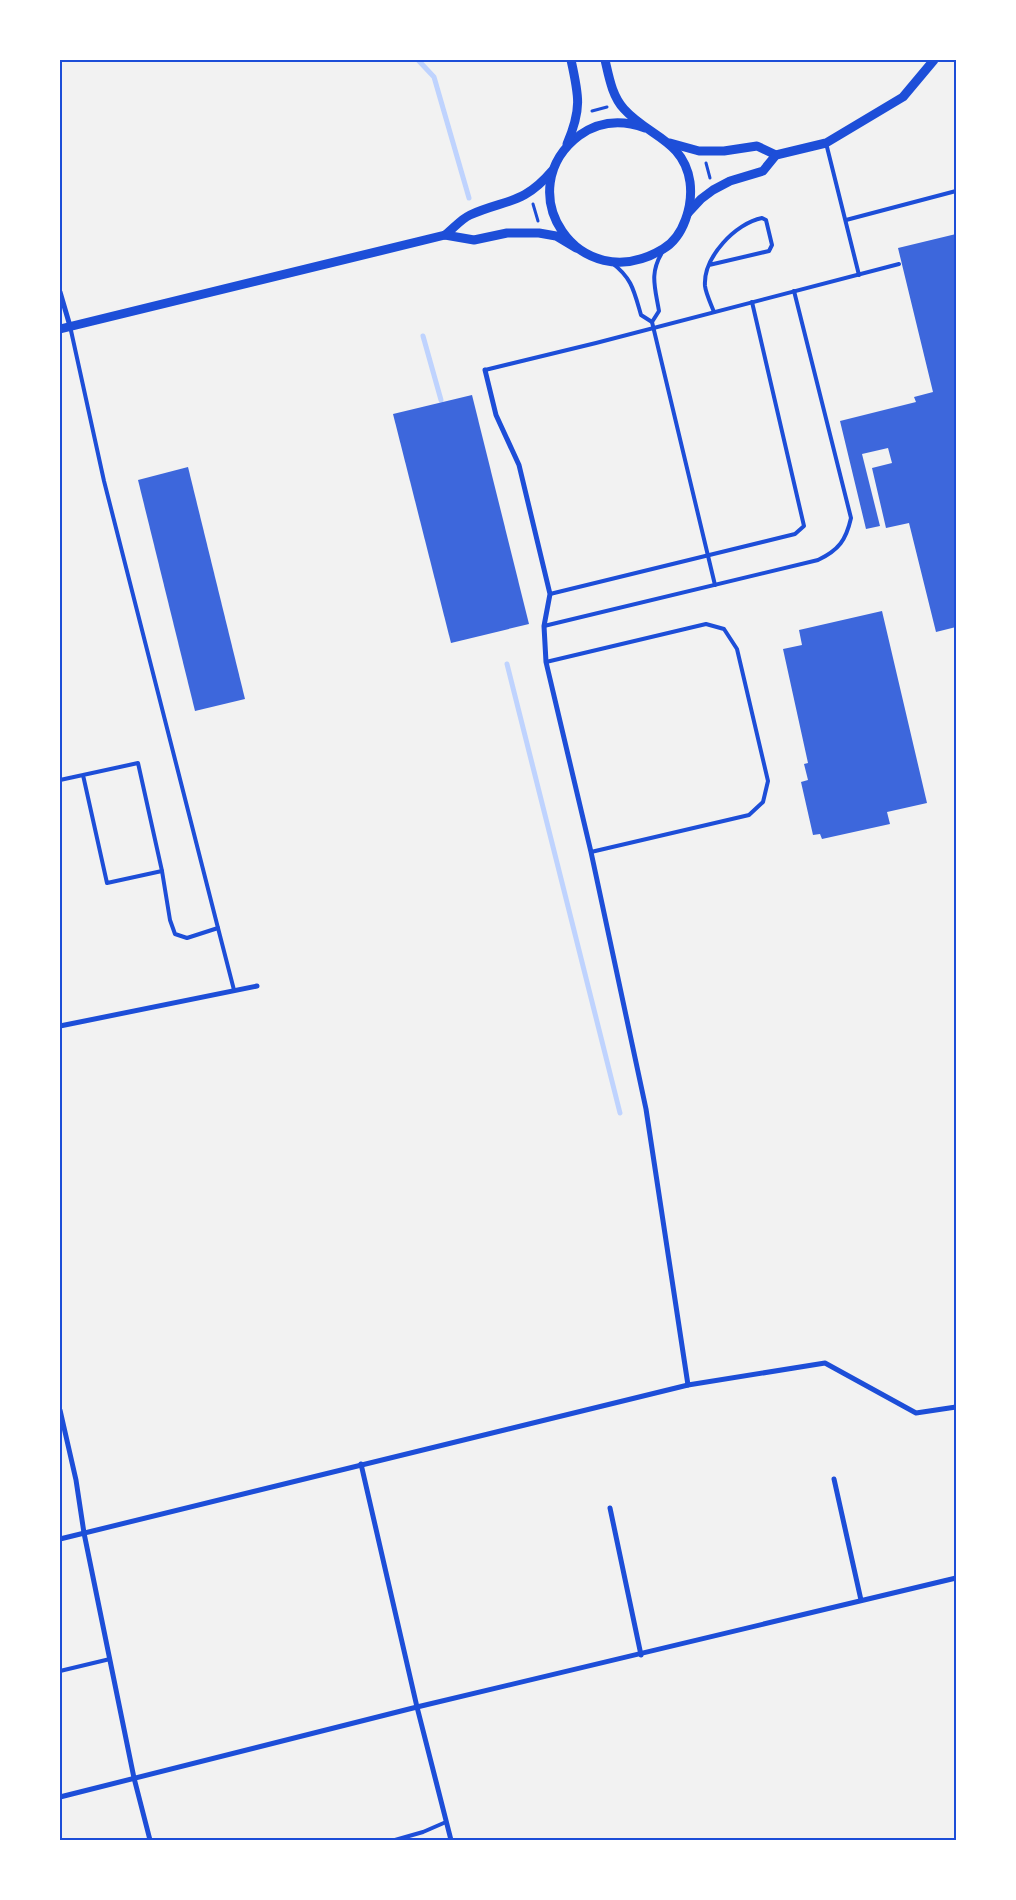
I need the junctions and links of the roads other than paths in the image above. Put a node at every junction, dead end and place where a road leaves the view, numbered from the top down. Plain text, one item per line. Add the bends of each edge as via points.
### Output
1 (570, 60) edge
2 (605, 60) edge
3 (934, 60) edge
4 (645, 128) junction
5 (670, 143) junction
6 (826, 143) junction
7 (564, 151) junction
8 (776, 155) junction
9 (555, 167) junction
10 (956, 191) edge
11 (686, 215) junction
12 (846, 220) junction
13 (445, 235) junction
14 (576, 248) junction
15 (666, 248) junction
16 (611, 262) junction
17 (898, 264) dead end
18 (709, 265) junction
19 (859, 275) junction
20 (794, 291) junction
21 (60, 292) edge
22 (752, 302) junction
23 (714, 312) junction
24 (652, 322) junction
25 (70, 326) junction
26 (654, 327) junction
27 (60, 329) edge
28 (485, 370) joint
29 (708, 555) junction
30 (715, 585) junction
31 (550, 594) junction
32 (544, 626) junction
33 (546, 662) junction
34 (83, 775) junction
35 (60, 780) edge
36 (591, 852) junction
37 (162, 871) junction
38 (218, 928) junction
39 (257, 986) dead end
40 (234, 990) junction
41 (60, 1026) edge
42 (688, 1385) junction
43 (956, 1408) edge
44 (60, 1410) edge
45 (62, 1429) edge
46 (362, 1464) junction
47 (834, 1479) dead end
48 (610, 1508) dead end
49 (84, 1533) junction
50 (60, 1539) edge
51 (956, 1578) edge
52 (861, 1600) junction
53 (641, 1655) junction
54 (110, 1659) junction
55 (60, 1671) edge
56 (417, 1707) junction
57 (134, 1778) junction
58 (60, 1797) edge
59 (446, 1822) junction
60 (150, 1840) edge
61 (395, 1840) edge
62 (451, 1840) edge

1 - 7 street via 579,107
2 - 4 street via 623,109
3 - 6 street via 904,96
4 - 5 street
4 - 7 street via 631,123 609,123 588,130
5 - 8 street via 699,151 757,146
5 - 11 street via 683,161 690,182 690,206
6 - 8 street
6 - 12 lane
7 - 9 street
8 - 11 street via 763,171 713,190
9 - 13 street via 537,189 512,202 468,216
9 - 14 street via 550,182 551,206 560,229
10 - 12 lane
11 - 15 street via 682,229
12 - 19 lane
13 - 14 street via 474,240 507,233 539,233 556,236
13 - 25 street
14 - 16 street via 597,260
15 - 16 street via 645,260 621,264
15 - 24 lane via 653,273 659,311
16 - 24 lane via 625,273 641,315
17 - 19 lane
18 - 18 lane via 728,236 750,220 766,220 772,245 769,251
18 - 23 lane via 705,286
19 - 20 lane
20 - 22 lane
20 - 30 lane via 851,518 847,536 831,554 818,560
21 - 25 street
22 - 23 lane
22 - 29 lane via 804,526 795,534
23 - 26 lane
24 - 26 lane
25 - 27 street
25 - 38 lane via 104,480
26 - 28 lane
26 - 29 lane
28 - 31 street via 496,415 519,465
29 - 30 lane
29 - 31 lane
30 - 32 lane
31 - 32 street
32 - 33 street
33 - 36 street
33 - 36 lane via 706,624 724,628 737,649 768,781 763,802 749,815
34 - 35 lane
34 - 37 lane via 107,883
34 - 37 lane via 138,763
36 - 42 street via 646,1109
37 - 38 lane via 175,934 187,938
38 - 40 lane
39 - 40 street
40 - 41 street
42 - 43 street via 825,1363 916,1414
42 - 46 street
44 - 45 street
45 - 49 street via 76,1480
46 - 49 street
46 - 56 street
47 - 52 street
48 - 53 street
49 - 50 street
49 - 54 street
51 - 52 street
52 - 53 street
53 - 56 street
54 - 55 lane
54 - 57 street
56 - 57 street
56 - 59 street
57 - 58 street
57 - 60 street
59 - 61 lane
59 - 62 street

